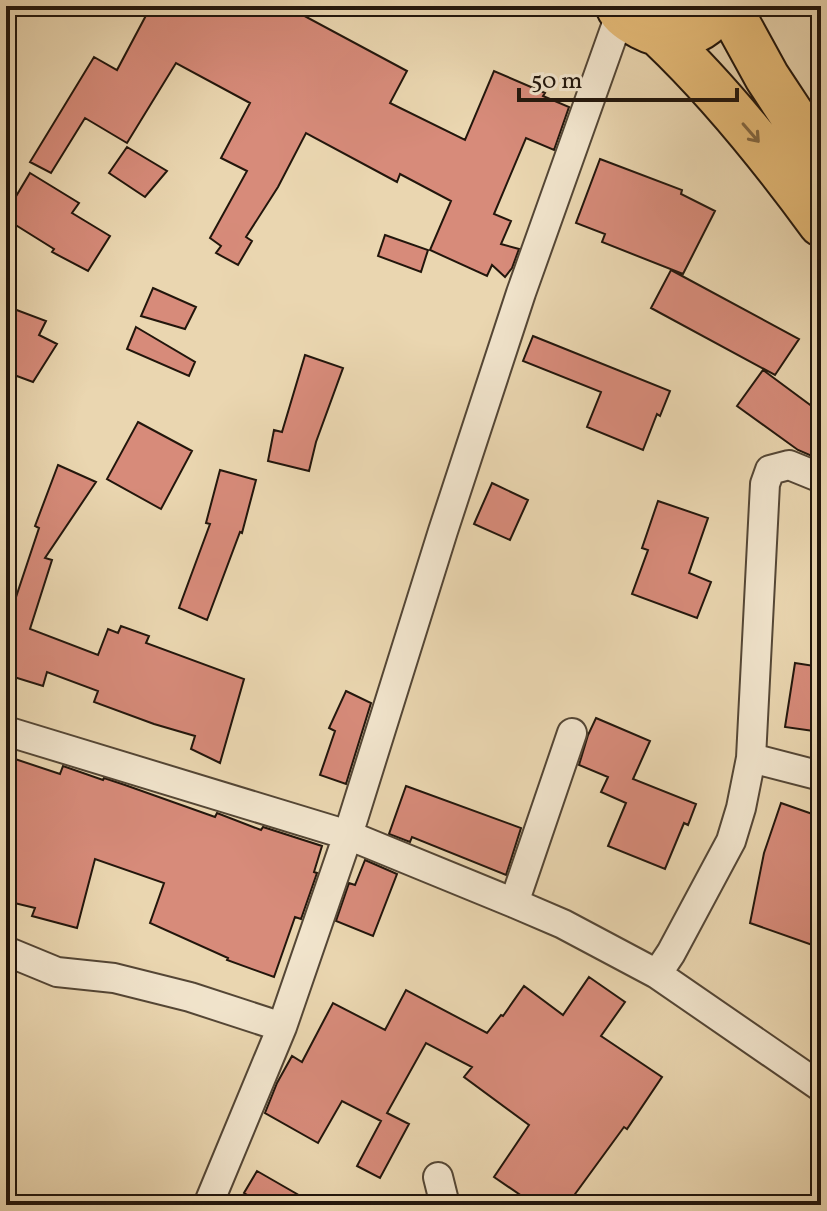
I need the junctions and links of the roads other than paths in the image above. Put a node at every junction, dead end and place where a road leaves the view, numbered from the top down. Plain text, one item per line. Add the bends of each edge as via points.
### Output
1 (721, 6) edge
2 (728, 6) edge
3 (620, 9) edge
4 (660, 35) junction
5 (821, 159) edge
6 (821, 224) edge
7 (821, 478) edge
8 (6, 731) edge
9 (572, 733) dead end
10 (751, 758) junction
11 (821, 776) edge
12 (348, 835) junction
13 (514, 903) junction
14 (6, 951) edge
15 (657, 974) junction
16 (282, 1027) junction
17 (821, 1087) edge
18 (438, 1177) dead end
19 (208, 1205) edge
20 (445, 1205) edge

1 - 4 highway via 699,28
2 - 5 highway
3 - 4 highway via 637,25
3 - 12 street via 492,382
4 -> 6 highway via 756,138
7 - 10 street via 789,465 770,470 765,484
8 - 12 street
9 - 13 street
10 - 11 street
10 - 15 street via 731,841
12 - 13 street
12 - 16 street
13 - 15 street
14 - 16 street via 57,972 114,978
15 - 17 street
16 - 19 street
18 - 20 street

